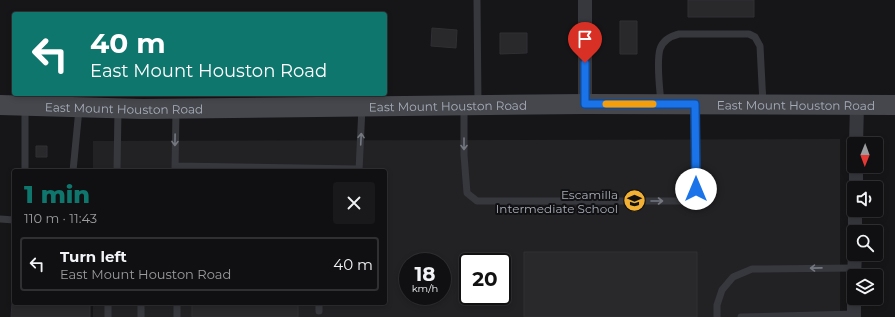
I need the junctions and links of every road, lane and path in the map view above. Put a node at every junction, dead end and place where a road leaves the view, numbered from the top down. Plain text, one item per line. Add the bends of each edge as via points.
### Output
1 (477, 0) edge
2 (585, 0) edge
3 (585, 104) junction
4 (661, 104) junction
5 (695, 104) junction
6 (763, 104) junction
7 (0, 105) edge
8 (471, 105) junction
9 (857, 105) junction
10 (895, 105) edge
11 (25, 106) junction
12 (362, 106) junction
13 (80, 107) junction
14 (118, 108) junction
15 (176, 108) junction
16 (856, 137) edge
17 (25, 169) edge
18 (73, 169) edge
19 (117, 169) edge
20 (175, 169) edge
21 (359, 169) edge
22 (0, 219) edge
23 (12, 220) edge
24 (855, 266) edge
25 (108, 305) edge
26 (141, 305) edge
27 (178, 305) edge
28 (319, 305) edge
29 (854, 305) edge
30 (319, 311) dead end
31 (854, 316) edge
32 (108, 317) edge
33 (141, 317) edge
34 (177, 317) edge
35 (717, 317) edge
36 (741, 317) edge

1 - 8 lane
2 - 3 street
3 - 4 main road, East Mount Houston Road
3 - 8 main road, East Mount Houston Road
4 - 5 main road, East Mount Houston Road
4 - 6 lane via 660,49 666,39 679,34 749,34 755,37 760,46
5 - 6 main road, East Mount Houston Road
8 -> 5 lane via 464,155 467,193 477,201 684,201 696,189
6 - 9 main road, East Mount Houston Road
7 - 11 main road, East Mount Houston Road
8 - 12 main road, East Mount Houston Road
9 - 10 main road, East Mount Houston Road
9 - 16 street
11 - 13 main road, East Mount Houston Road
11 - 17 lane
12 - 15 main road, East Mount Houston Road
21 -> 12 lane
13 - 14 main road, East Mount Houston Road
13 - 18 lane
14 - 15 main road, East Mount Houston Road
14 - 19 lane
15 -> 20 lane
22 - 23 lane
24 -> 35 lane via 752,269 732,277 722,290 717,305
25 - 32 lane
26 - 33 lane
27 - 34 lane
28 - 30 lane
29 - 31 street
31 - 36 lane

